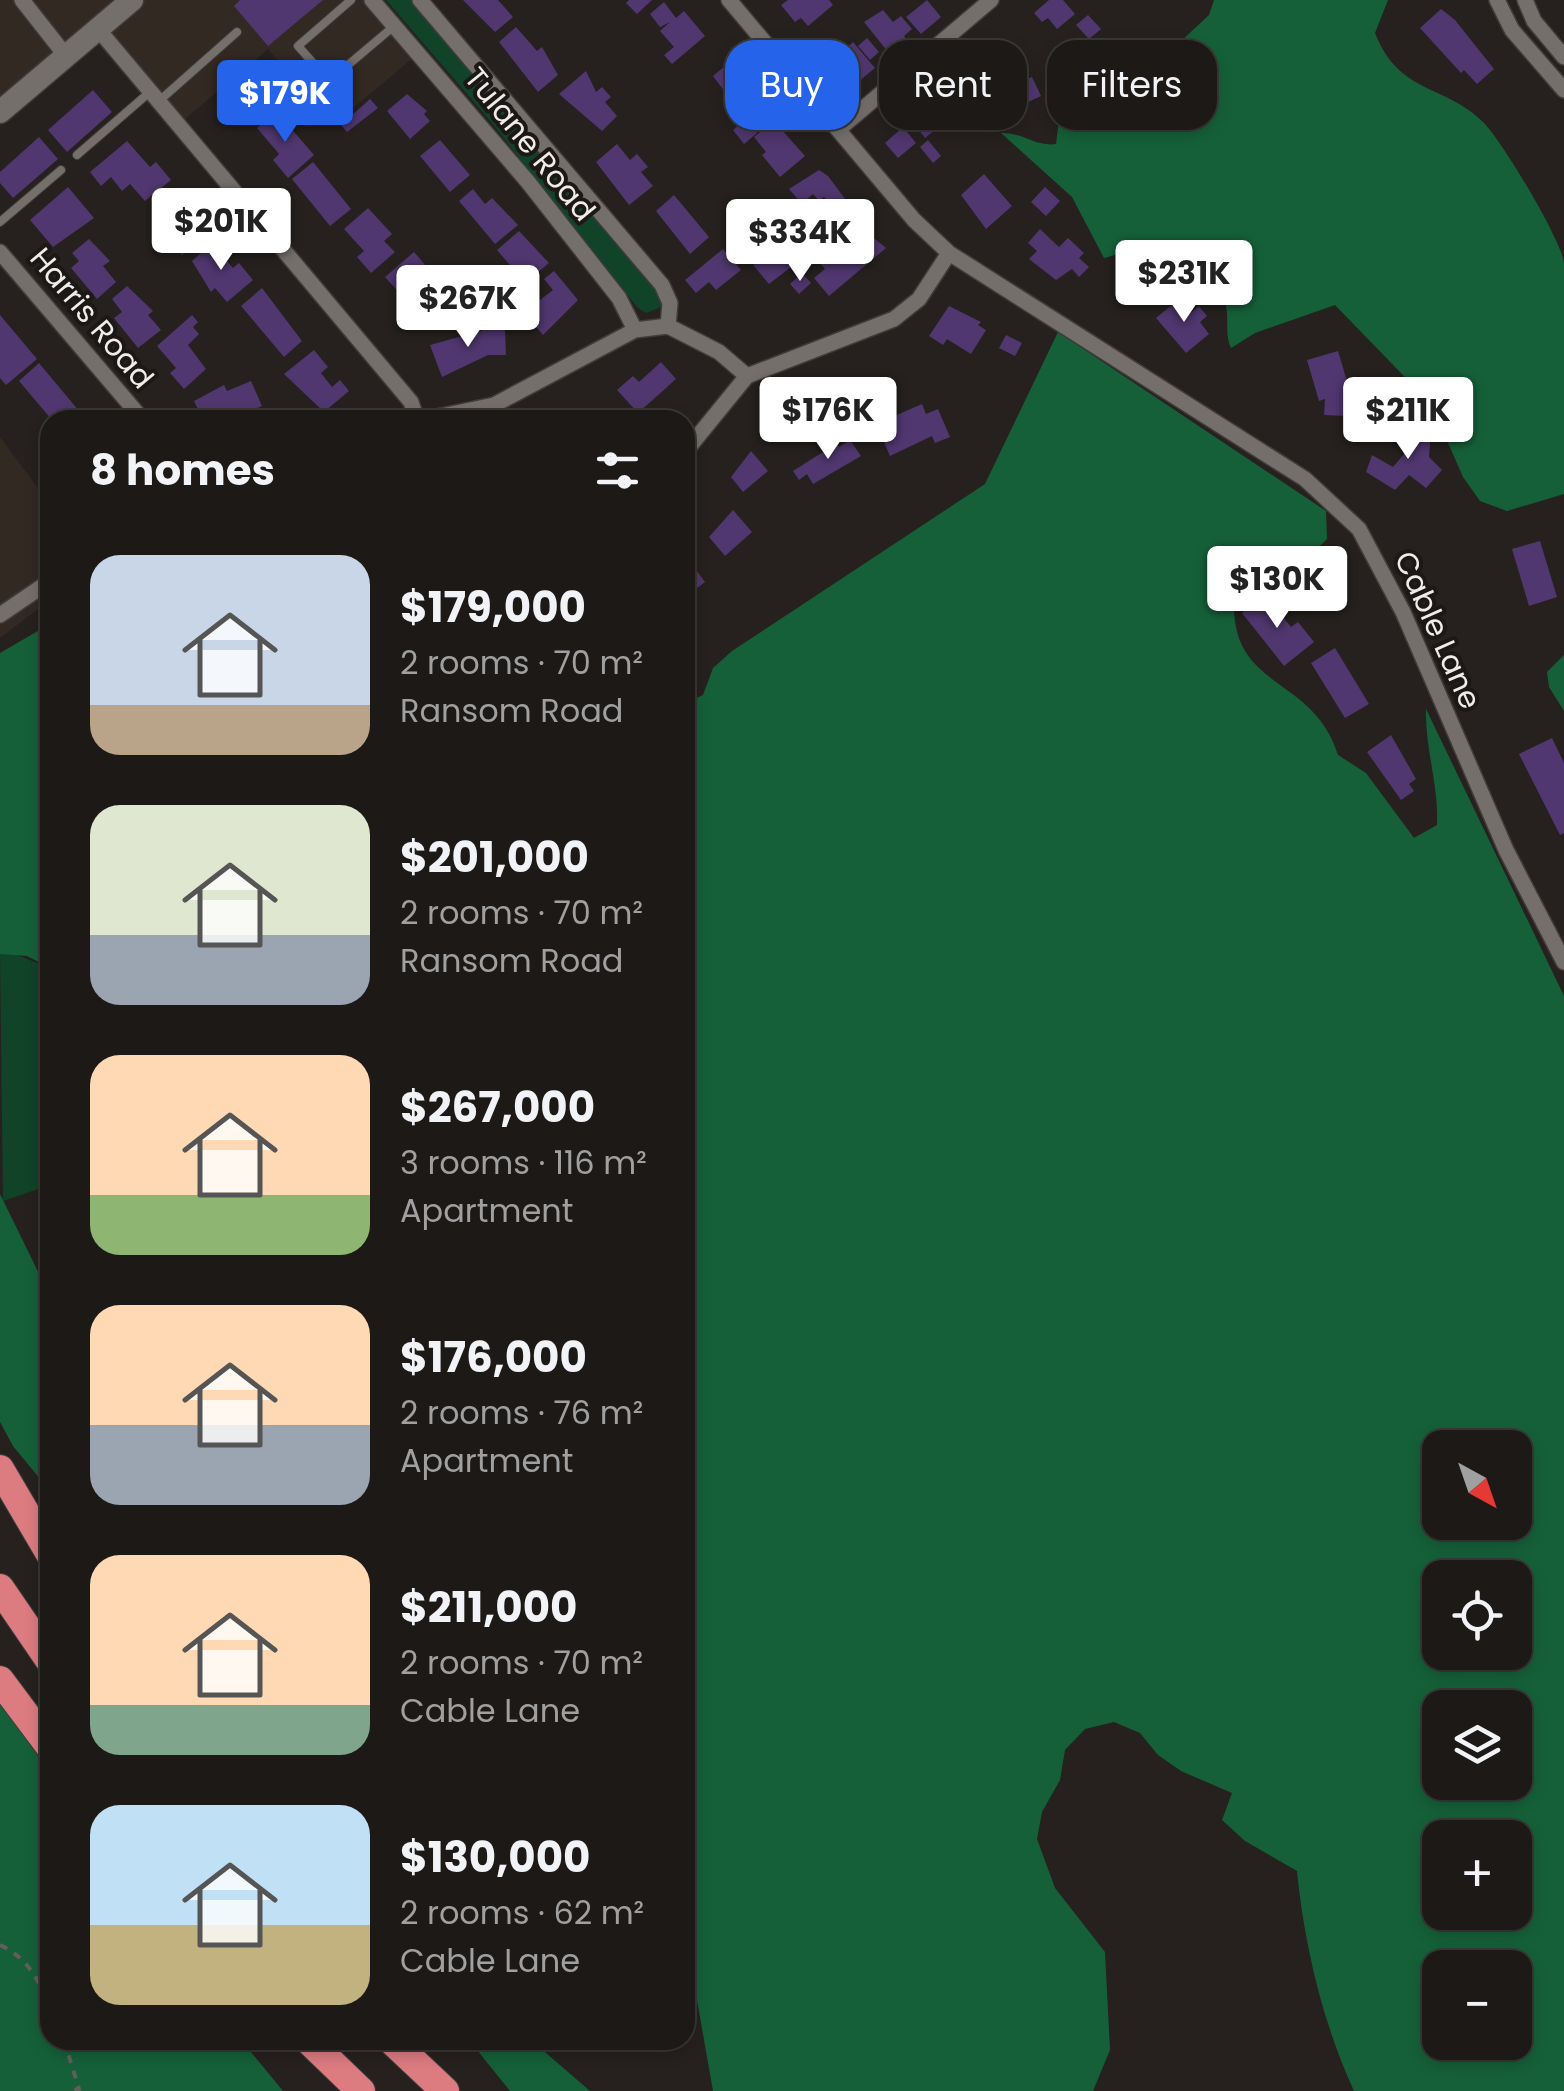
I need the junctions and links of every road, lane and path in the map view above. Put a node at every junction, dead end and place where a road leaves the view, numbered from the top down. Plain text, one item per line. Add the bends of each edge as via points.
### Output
1 (22, 0) edge
2 (132, 0) edge
3 (352, 0) edge
4 (372, 0) edge
5 (420, 0) edge
6 (729, 0) edge
7 (991, 0) edge
8 (1497, 0) edge
9 (1526, 0) edge
10 (394, 26) junction
11 (98, 29) junction
12 (237, 32) dead end
13 (763, 40) edge
14 (66, 56) junction
15 (1564, 57) edge
16 (1564, 90) edge
17 (155, 96) junction
18 (0, 112) edge
19 (859, 112) edge
20 (840, 130) edge
21 (77, 155) dead end
22 (61, 170) dead end
23 (0, 222) edge
24 (0, 252) edge
25 (948, 253) junction
26 (668, 326) junction
27 (635, 330) junction
28 (747, 376) junction
29 (134, 410) edge
30 (413, 410) edge
31 (469, 410) edge
32 (695, 438) edge
33 (40, 588) edge
34 (0, 616) edge
35 (1564, 962) edge
36 (0, 1470) edge
37 (40, 1537) edge
38 (0, 1588) edge
39 (40, 1646) edge
40 (0, 1680) edge
41 (40, 1734) edge
42 (0, 1945) edge
43 (40, 1983) edge
44 (67, 2050) edge
45 (318, 2050) edge
46 (402, 2050) edge
47 (70, 2091) edge
48 (361, 2091) edge
49 (445, 2091) edge

1 - 14 street
2 - 11 main road
3 - 10 lane via 298,46 329,81
4 - 10 street, Tulane Road
5 - 26 street, Tulane Road via 662,285 670,303
6 - 13 street, Cable Lane
7 - 19 street
8 - 16 street via 1512,30
9 - 15 street
10 - 27 street, Tulane Road via 528,182 619,298
11 - 14 main road
11 - 17 street
12 - 17 lane
14 - 18 main road
17 - 21 lane
17 - 30 street
20 - 25 street, Cable Lane
22 - 23 lane
24 - 29 street, Harris Road
25 - 28 street via 919,299 894,319
25 - 35 street, Cable Lane via 1305,479 1359,528
26 - 27 street
26 - 28 street via 719,352
27 - 31 street via 494,405
28 - 32 street
33 - 34 street
36 - 37 highway
38 - 39 highway
40 - 41 highway
42 - 43 path via 16,1953
44 - 47 path via 79,2089
45 - 48 highway
46 - 49 highway

